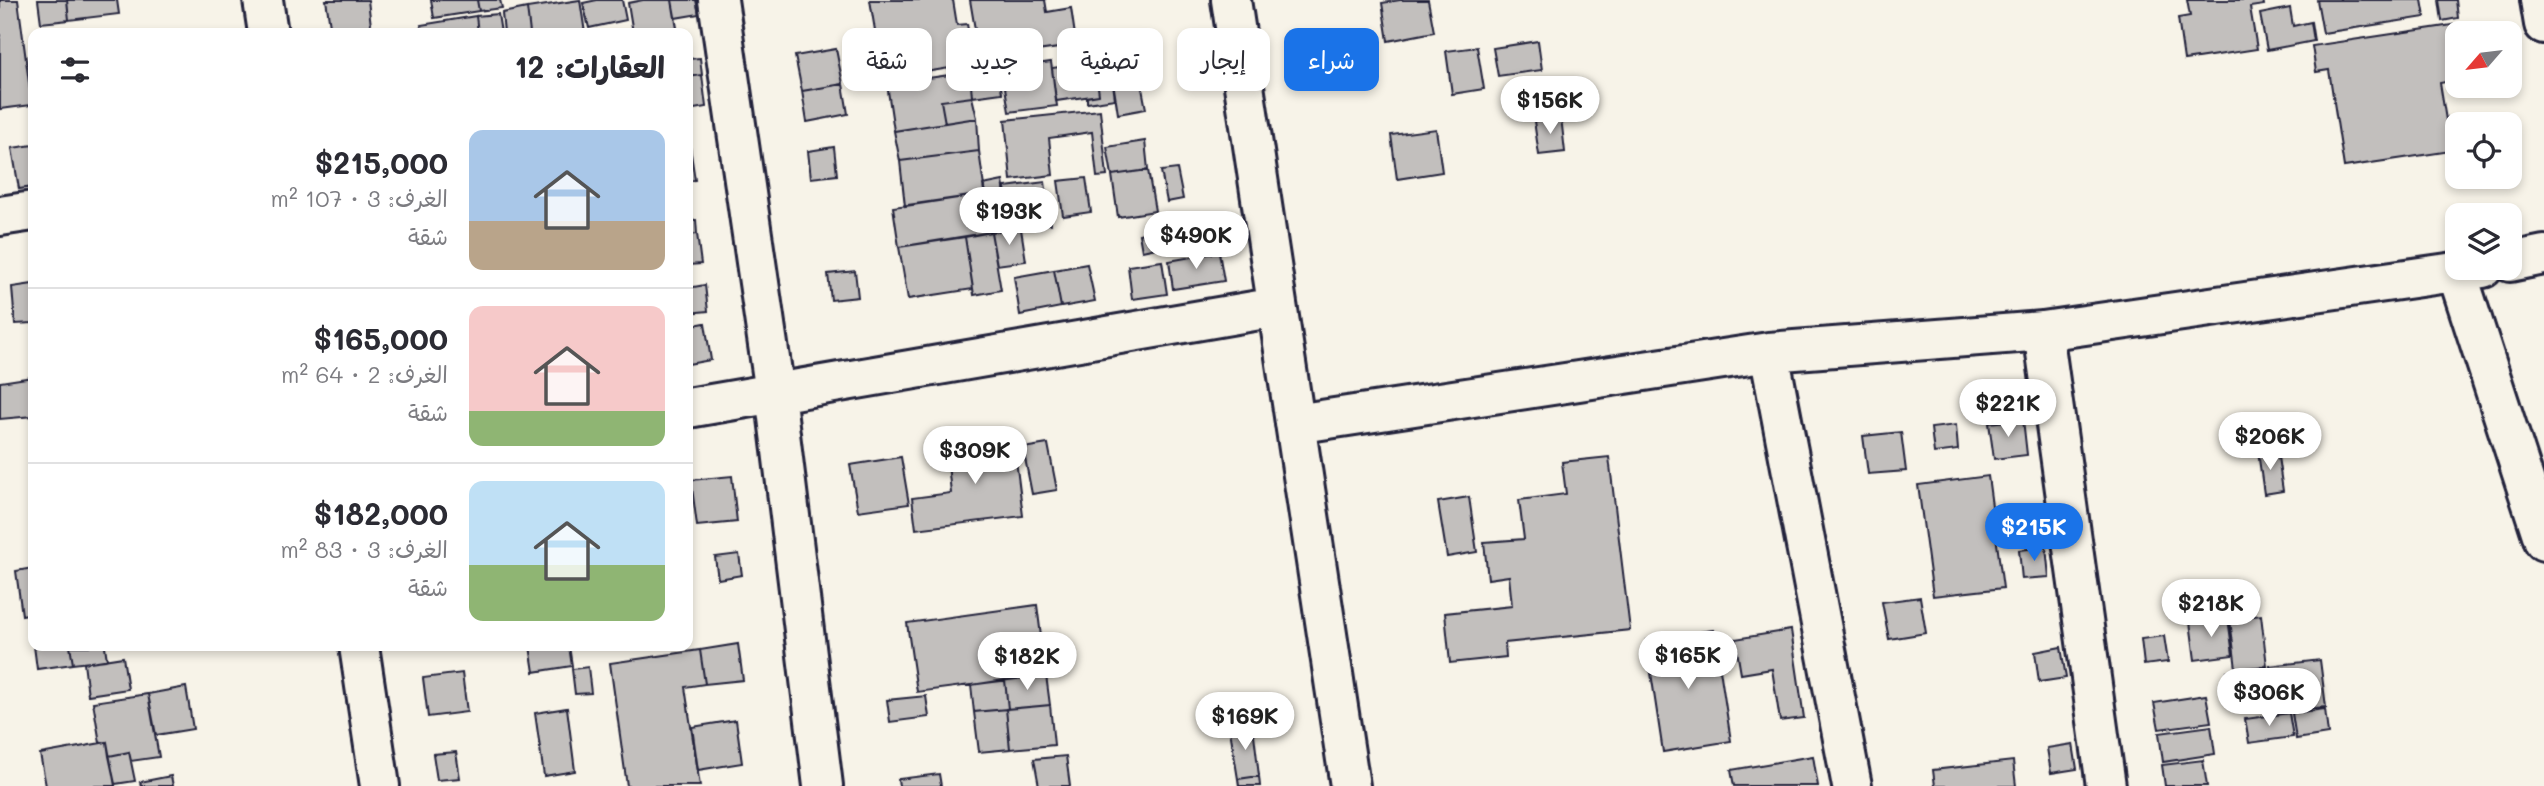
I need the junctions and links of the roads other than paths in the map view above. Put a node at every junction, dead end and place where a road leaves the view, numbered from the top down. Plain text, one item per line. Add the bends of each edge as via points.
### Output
1 (263, 0) edge
2 (718, 0) edge
3 (1231, 0) edge
4 (2540, 0) edge
5 (2544, 24) edge
6 (267, 28) edge
7 (28, 212) edge
8 (0, 216) edge
9 (2544, 256) edge
10 (2522, 260) edge
11 (2445, 274) edge
12 (2473, 280) edge
13 (1277, 307) junction
14 (2043, 331) junction
15 (1769, 352) junction
16 (775, 393) junction
17 (693, 407) edge
18 (1295, 424) junction
19 (2544, 541) edge
20 (360, 651) edge
21 (380, 786) edge
22 (823, 786) edge
23 (1350, 786) edge
24 (1852, 786) edge
25 (2106, 786) edge

1 - 6 street
2 - 16 street
3 - 13 street
4 - 5 street
7 - 8 street
9 - 10 street
11 - 14 street
12 - 19 street
13 - 16 street
13 - 18 street
14 - 15 street
14 - 25 street
15 - 18 street
15 - 24 street
16 - 17 street
16 - 22 street
18 - 23 street
20 - 21 street

